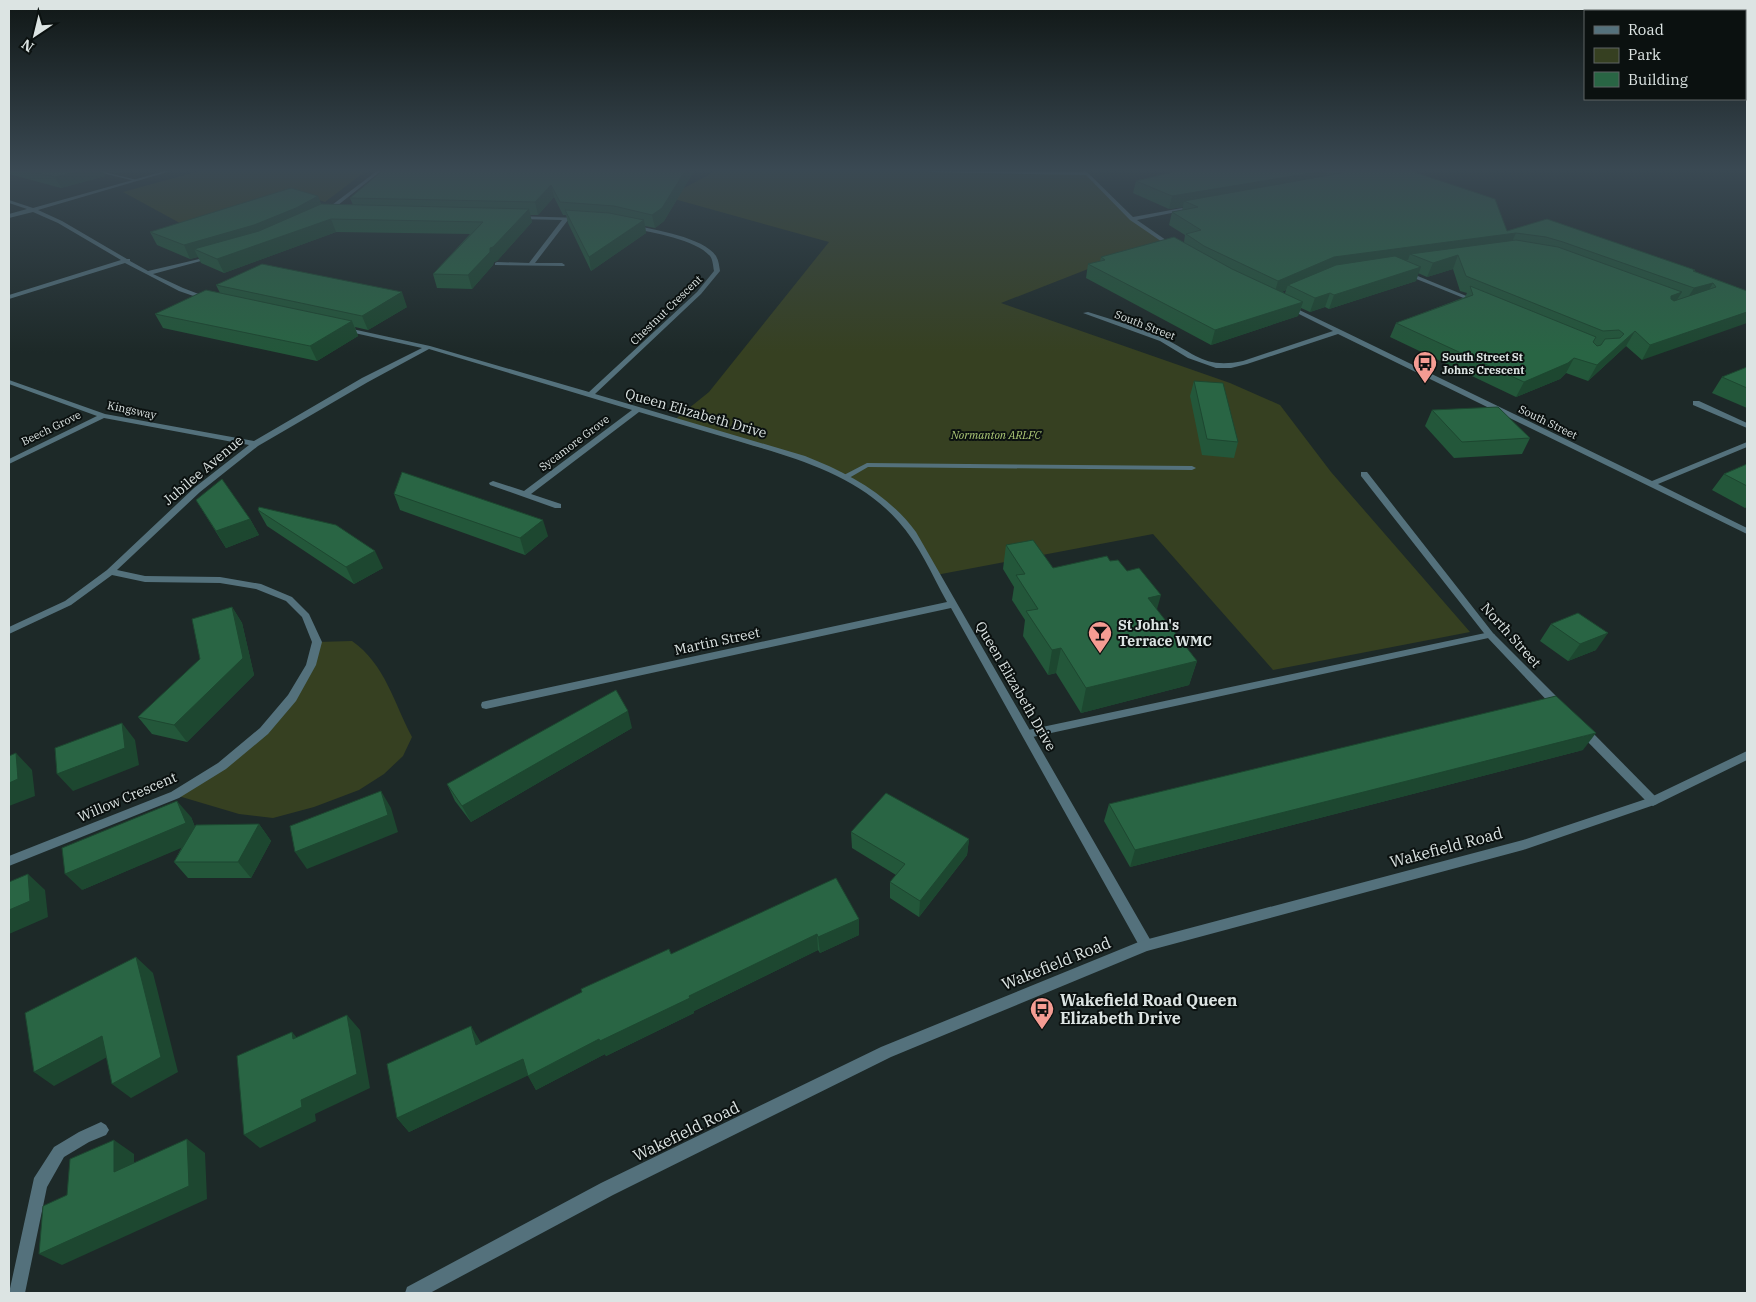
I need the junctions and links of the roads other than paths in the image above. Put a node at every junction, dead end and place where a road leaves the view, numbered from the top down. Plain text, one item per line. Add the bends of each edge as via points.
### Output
1 (75, 232) edge
2 (555, 232) edge
3 (648, 232) edge
4 (1151, 232) edge
5 (1183, 253) edge
6 (218, 254) edge
7 (128, 260) junction
8 (497, 264) dead end
9 (530, 265) junction
10 (562, 265) dead end
11 (1397, 269) edge
12 (148, 273) junction
13 (9, 297) edge
14 (220, 303) edge
15 (1282, 303) edge
16 (1487, 306) edge
17 (1086, 313) dead end
18 (336, 327) edge
19 (1339, 331) junction
20 (428, 347) junction
21 (9, 382) edge
22 (589, 396) junction
23 (1696, 403) dead end
24 (637, 410) junction
25 (103, 416) junction
26 (1747, 426) edge
27 (255, 444) junction
28 (1747, 444) edge
29 (9, 462) edge
30 (1192, 468) dead end
31 (1364, 474) dead end
32 (846, 476) junction
33 (493, 482) dead end
34 (1652, 484) junction
35 (525, 494) junction
36 (558, 506) dead end
37 (1747, 531) edge
38 (110, 572) junction
39 (953, 604) junction
40 (9, 631) edge
41 (1490, 635) junction
42 (486, 705) dead end
43 (1028, 734) junction
44 (1747, 755) edge
45 (1653, 801) junction
46 (9, 861) edge
47 (1146, 945) junction
48 (101, 1130) dead end
49 (17, 1293) edge
50 (413, 1293) edge

1 - 7 street
2 - 9 street
3 - 22 street, Chestnut Crescent via 710,252 716,261 717,271
4 - 5 street
6 - 12 street
7 - 12 street
7 - 13 street
8 - 9 street
9 - 10 street
11 - 16 street
12 - 14 street via 194,295
15 - 19 street, South Street
17 - 19 street, South Street via 1162,340 1190,357 1216,366 1245,363
18 - 20 street, Queen Elizabeth Drive
19 - 34 street, South Street
20 - 22 street, Queen Elizabeth Drive
20 - 27 street, Jubilee Avenue
21 - 25 street, Kingsway
22 - 24 street, Queen Elizabeth Drive
23 - 26 street
24 - 32 street, Queen Elizabeth Drive via 802,458
24 - 35 street, Sycamore Grove
25 - 27 street, Kingsway
25 - 29 street, Beech Grove
27 - 38 street, Jubilee Avenue via 197,490
28 - 34 street
30 - 32 street via 867,465
31 - 41 street, North Street
32 - 39 street, Queen Elizabeth Drive via 878,496 897,513 912,532
33 - 35 street
34 - 37 street, South Street
35 - 36 street
38 - 40 street, Jubilee Avenue via 68,603
38 - 46 street, Willow Crescent via 145,579 220,580 258,586 289,599 306,616 317,642 311,666 292,698 264,731 222,766 175,795
39 - 42 street, Martin Street
39 - 43 street, Queen Elizabeth Drive
41 - 43 street
41 - 45 street, North Street
43 - 47 street, Queen Elizabeth Drive
44 - 45 street, Wakefield Road
45 - 47 street, Wakefield Road via 1523,845
47 - 50 street, Wakefield Road via 886,1052 607,1189
48 - 49 street via 59,1152 47,1170 38,1193

